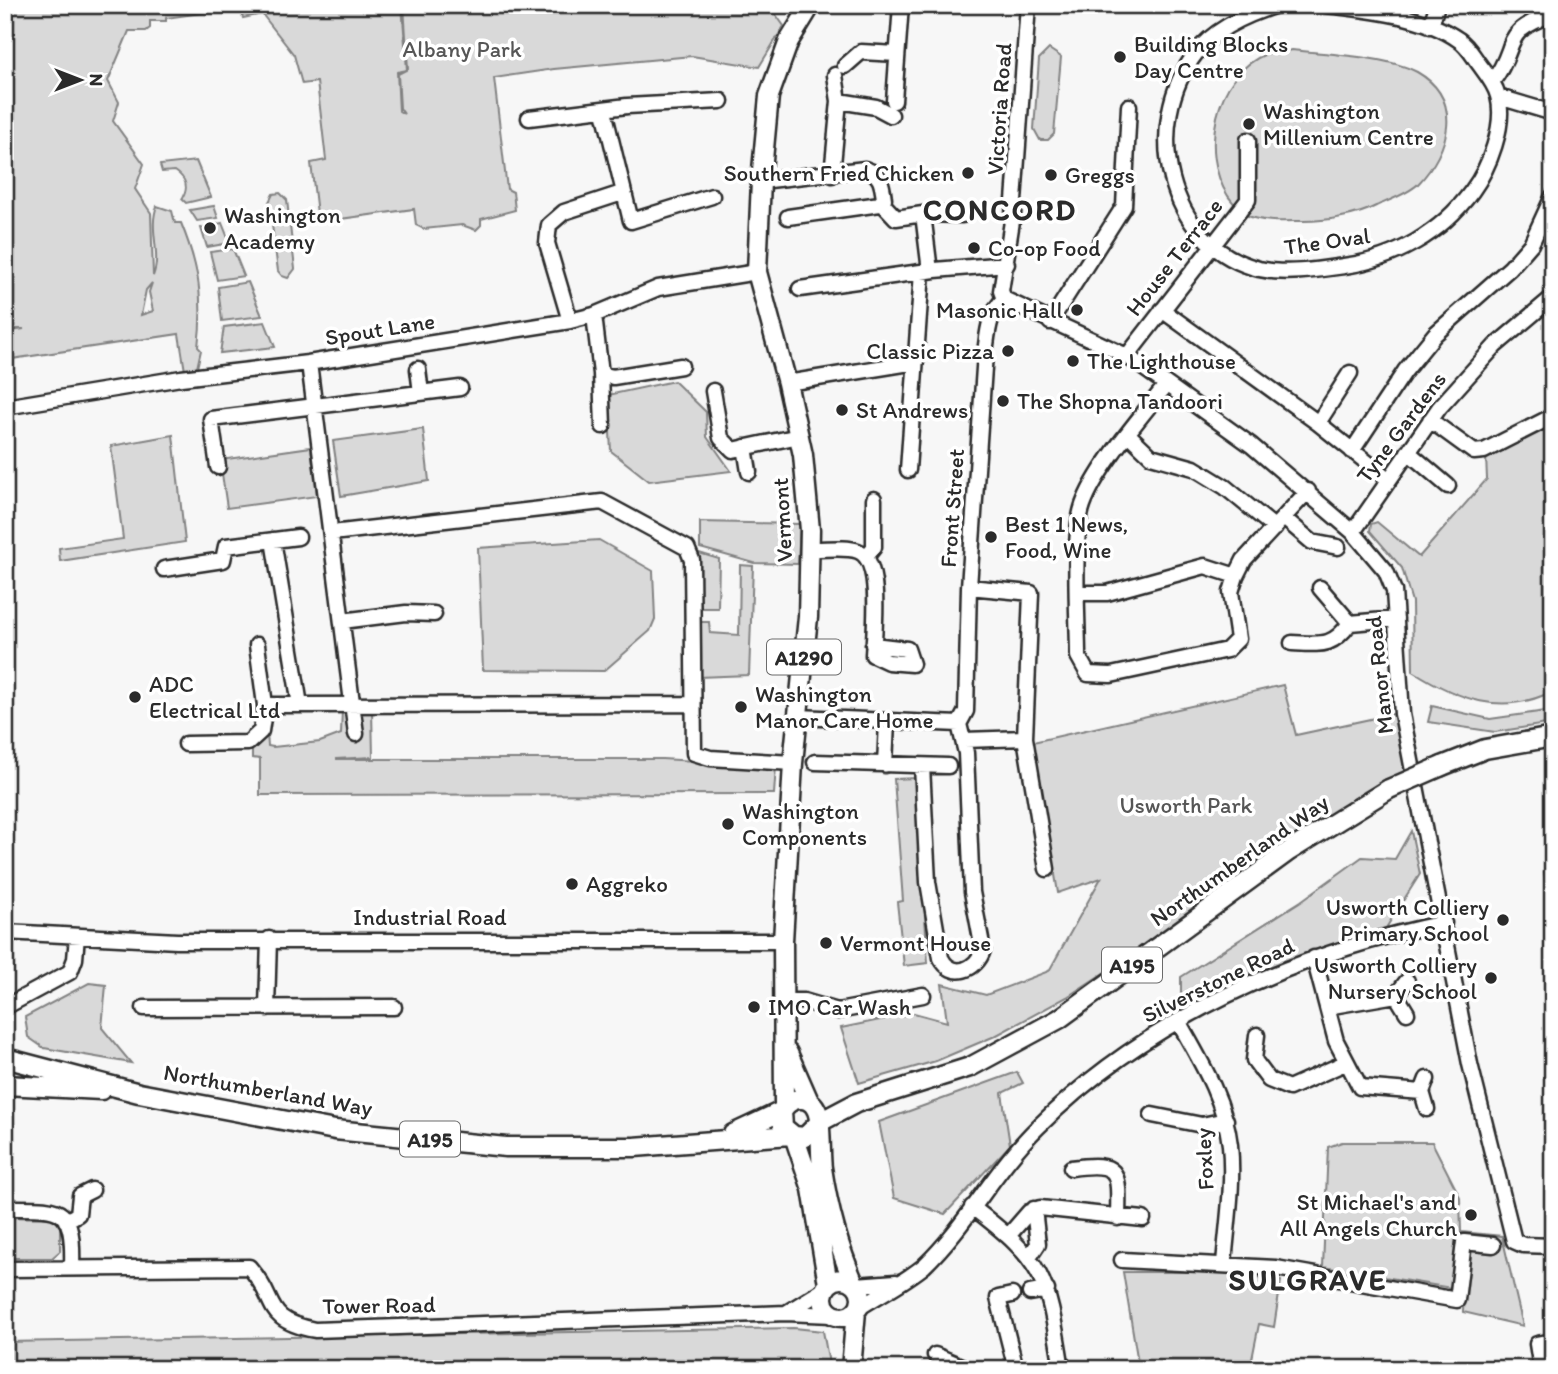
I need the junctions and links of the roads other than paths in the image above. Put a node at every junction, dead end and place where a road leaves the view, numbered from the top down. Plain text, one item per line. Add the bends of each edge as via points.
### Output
1 (811, 5) edge
2 (901, 5) edge
3 (1028, 5) edge
4 (1277, 5) edge
5 (1327, 5) edge
6 (1437, 5) edge
7 (1553, 14) edge
8 (1431, 26) junction
9 (897, 54) junction
10 (1492, 82) junction
11 (1499, 97) junction
12 (721, 101) dead end
13 (839, 101) junction
14 (1129, 106) dead end
15 (604, 111) junction
16 (1553, 113) edge
17 (529, 118) dead end
18 (1248, 140) dead end
19 (832, 175) junction
20 (761, 181) junction
21 (622, 193) junction
22 (712, 196) dead end
23 (1553, 196) edge
24 (881, 202) junction
25 (923, 214) junction
26 (962, 215) dead end
27 (788, 217) dead end
28 (1212, 243) junction
29 (1007, 264) junction
30 (929, 271) junction
31 (757, 272) junction
32 (800, 289) dead end
33 (1553, 297) edge
34 (1004, 299) junction
35 (1162, 310) junction
36 (593, 316) junction
37 (570, 321) junction
38 (1050, 322) junction
39 (1127, 356) junction
40 (916, 362) junction
41 (309, 363) junction
42 (681, 366) dead end
43 (418, 369) dead end
44 (1350, 373) dead end
45 (601, 374) junction
46 (787, 383) junction
47 (1166, 385) junction
48 (460, 388) dead end
49 (713, 391) dead end
50 (421, 393) junction
51 (315, 406) junction
52 (5, 407) edge
53 (1553, 416) edge
54 (1430, 420) junction
55 (1318, 423) junction
56 (603, 426) dead end
57 (1128, 434) junction
58 (799, 436) junction
59 (745, 447) junction
60 (1352, 451) junction
61 (1408, 452) junction
62 (218, 467) dead end
63 (908, 470) dead end
64 (749, 472) dead end
65 (1390, 480) junction
66 (1448, 486) dead end
67 (1308, 491) junction
68 (874, 499) dead end
69 (1280, 524) junction
70 (1353, 532) junction
71 (332, 533) junction
72 (299, 537) dead end
73 (272, 540) junction
74 (1338, 547) dead end
75 (809, 549) junction
76 (866, 557) junction
77 (164, 569) dead end
78 (1236, 576) junction
79 (969, 587) junction
80 (1320, 588) dead end
81 (1078, 593) junction
82 (434, 614) dead end
83 (1396, 619) junction
84 (342, 621) junction
85 (1350, 623) junction
86 (1292, 643) dead end
87 (257, 645) dead end
88 (873, 645) dead end
89 (692, 704) junction
90 (265, 705) junction
91 (300, 705) junction
92 (352, 706) junction
93 (797, 717) junction
94 (887, 722) junction
95 (959, 724) junction
96 (356, 734) dead end
97 (1553, 737) edge
98 (1025, 738) junction
99 (964, 740) junction
100 (186, 744) dead end
101 (815, 762) dead end
102 (793, 763) junction
103 (885, 765) junction
104 (922, 766) junction
105 (948, 766) dead end
106 (1047, 869) dead end
107 (1444, 923) junction
108 (5, 932) edge
109 (77, 936) junction
110 (269, 939) junction
111 (783, 941) junction
112 (1314, 958) junction
113 (1407, 981) dead end
114 (923, 995) dead end
115 (1396, 995) junction
116 (782, 1001) junction
117 (5, 1007) edge
118 (394, 1007) dead end
119 (1327, 1007) junction
120 (144, 1008) dead end
121 (267, 1008) junction
122 (1407, 1013) dead end
123 (1178, 1021) junction
124 (1257, 1035) dead end
125 (785, 1047) junction
126 (5, 1058) edge
127 (1345, 1063) junction
128 (5, 1084) edge
129 (139, 1093) junction
130 (810, 1102) junction
131 (856, 1103) junction
132 (783, 1109) junction
133 (1427, 1110) dead end
134 (1152, 1115) dead end
135 (1226, 1120) junction
136 (818, 1124) junction
137 (792, 1136) junction
138 (723, 1138) junction
139 (1071, 1168) dead end
140 (92, 1190) dead end
141 (972, 1207) junction
142 (5, 1208) edge
143 (1034, 1209) junction
144 (1118, 1218) junction
145 (1143, 1219) dead end
146 (66, 1221) junction
147 (1009, 1235) junction
148 (1493, 1245) dead end
149 (1553, 1246) edge
150 (1030, 1256) junction
151 (1122, 1259) dead end
152 (1224, 1264) junction
153 (72, 1268) junction
154 (5, 1269) edge
155 (897, 1282) junction
156 (855, 1284) junction
157 (827, 1287) junction
158 (1047, 1290) junction
159 (1030, 1293) dead end
160 (1005, 1297) dead end
161 (857, 1310) junction
162 (786, 1313) junction
163 (835, 1316) junction
164 (1553, 1341) edge
165 (935, 1355) dead end
166 (851, 1365) edge
167 (968, 1369) edge
168 (1016, 1369) edge
169 (1062, 1369) edge
170 (1541, 1369) edge

1 - 20 main road, Vermont / A1290 via 789,41 769,96
2 - 9 street
3 - 29 street, Victoria Road
4 - 28 street, The Oval via 1244,17 1211,39 1197,51 1175,89 1168,125 1175,195 1190,223
5 - 8 street
6 - 8 street
7 - 10 street via 1531,21 1515,33
8 - 10 street via 1459,40
9 - 13 street via 861,52 840,71
9 - 13 street via 892,108
10 - 11 street
11 - 16 street
11 - 28 street, The Oval via 1495,139 1483,177 1456,213 1420,241 1370,262 1281,272 1258,268
12 - 15 street
13 - 19 street
14 - 38 street via 1124,206
15 - 17 street
15 - 21 street
18 - 28 street, House Terrace via 1248,200
19 - 20 street
19 - 24 street via 865,169 873,172 882,183
20 - 31 main road, Vermont / A1290
21 - 22 street via 631,221
21 - 37 street via 564,212 549,225 547,243
23 - 60 street via 1531,244 1436,334
24 - 25 street via 896,218
24 - 27 street
25 - 26 street
25 - 30 street
28 - 35 street, House Terrace
29 - 30 street
29 - 34 street, Victoria Road via 1001,291
30 - 32 street
30 - 40 street
31 - 36 street, Spout Lane via 658,288
31 - 46 main road, Vermont / A1290
33 - 54 street, Tyne Gardens via 1495,346
34 - 38 street, Manor Road
34 - 79 street, Front Street via 994,308 985,353
35 - 39 street, House Terrace
35 - 55 street
36 - 37 street, Spout Lane
36 - 45 street
37 - 41 street, Spout Lane
38 - 39 street, Manor Road
39 - 47 street, Manor Road
40 - 46 street
40 - 63 street
41 - 51 street
41 - 52 street, Spout Lane
42 - 45 street via 613,377
43 - 50 street
44 - 55 street
45 - 56 street
46 - 58 main road, Vermont / A1290
47 - 57 street
47 - 67 street, Manor Road
48 - 50 street
49 - 59 street via 721,438 733,450
50 - 51 street
51 - 62 street via 211,419
51 - 71 street
53 - 54 street via 1474,452
54 - 61 street, Tyne Gardens
55 - 60 street
57 - 69 street via 1152,456 1194,468
57 - 81 street via 1083,504
58 - 59 street
58 - 75 main road, Vermont / A1290
59 - 64 street
60 - 65 street
61 - 65 street, Tyne Gardens
61 - 66 street
65 - 70 street, Tyne Gardens
67 - 69 street
67 - 70 street, Manor Road
68 - 76 street via 874,547
69 - 74 street via 1312,542
69 - 78 street via 1244,560
70 - 83 street, Manor Road via 1386,571 1394,591
71 - 84 street
71 - 89 street via 602,502 687,548 692,560
72 - 73 street
73 - 77 street via 226,546 223,560
73 - 91 street
75 - 76 street via 858,551
75 - 93 main road, Vermont / A1290 via 808,617
76 - 88 street via 874,583
78 - 81 street via 1205,566 1107,593
78 - 81 street via 1231,593 1238,639 1227,650 1111,675 1088,674 1078,656
79 - 95 street, Front Street via 966,711
79 - 98 street via 1031,593
80 - 85 street
82 - 84 street
83 - 85 street
83 - 107 street, Manor Road via 1402,714
84 - 92 street
85 - 86 street via 1338,640
87 - 90 street
89 - 92 street
89 - 102 street via 692,745 699,757
90 - 91 street
90 - 100 street via 261,731 248,743
91 - 92 street
92 - 96 street
93 - 94 street
93 - 102 main road, Vermont / A1290
94 - 95 street
94 - 103 street
95 - 99 street
97 - 131 main road, Northumberland Way / A195, bridge via 1485,749 1389,789 1289,851 1059,1018 970,1067
98 - 99 street
98 - 106 street
99 - 104 street via 970,869 984,950 981,958 960,971 945,966 941,958 928,882
101 - 103 street
102 - 111 main road, Vermont / A1290
103 - 104 street
104 - 105 street
107 - 112 street, Silverstone Road
107 - 149 street, Manor Road via 1480,1111 1514,1241
108 - 109 street, Industrial Road
109 - 110 street, Industrial Road
109 - 117 street via 70,972
110 - 111 street, Industrial Road
110 - 121 street
111 - 116 main road, Vermont / A1290
112 - 119 street
112 - 123 street, Silverstone Road
113 - 115 street
114 - 116 street via 838,1011 804,1001
115 - 119 street
115 - 122 street
116 - 125 main road, Vermont / A1290
118 - 121 street
119 - 127 street
120 - 121 street
123 - 135 street, Foxley
123 - 141 street, Silverstone Road via 1073,1095 1037,1128
124 - 127 street via 1254,1060 1269,1080 1289,1088
125 - 130 main road, Vermont / A1290
125 - 132 main road, Vermont / A1290
126 - 129 main road, Northumberland Way / A195
127 - 133 street via 1360,1087 1424,1085
128 - 129 main road, Northumberland Way / A195
129 - 138 main road, Northumberland Way / A195 via 335,1130 506,1147 634,1147
130 - 131 main road, Northumberland Way / A195
130 - 132 main road, A195 via 793,1100
130 - 136 main road via 818,1112
131 - 136 main road, Northumberland Way / A195
132 - 137 main road via 783,1127
132 - 138 main road, Northumberland Way / A195
134 - 135 street via 1202,1125
135 - 152 street, Foxley via 1231,1160
136 - 137 main road, A195 via 805,1137
136 - 156 main road via 835,1233
137 - 138 main road, Northumberland Way / A195
137 - 157 main road via 812,1189
139 - 144 street via 1101,1164 1110,1168 1119,1185
140 - 146 street via 80,1196 78,1213
141 - 147 street
141 - 155 street, Silverstone Road via 921,1268
142 - 146 street via 51,1208
143 - 144 street via 1075,1209
143 - 147 street
143 - 150 street via 1038,1244
144 - 145 street
146 - 153 street via 72,1234
147 - 150 street
148 - 152 street via 1464,1242 1457,1300 1276,1268
150 - 158 street
151 - 152 street
153 - 154 street, Tower Road
153 - 162 street, Tower Road via 249,1267 274,1310 288,1324 315,1329
155 - 156 street, Silverstone Road
155 - 161 street, Silverstone Road
156 - 157 main road via 838,1279
156 - 161 main road via 861,1295
157 - 162 street, Tower Road
157 - 163 main road via 822,1301
158 - 159 street
158 - 169 street
160 - 168 street
161 - 163 main road
161 - 166 main road
162 - 163 street, Tower Road
163 - 166 main road
164 - 170 street via 1537,1345
165 - 167 street

